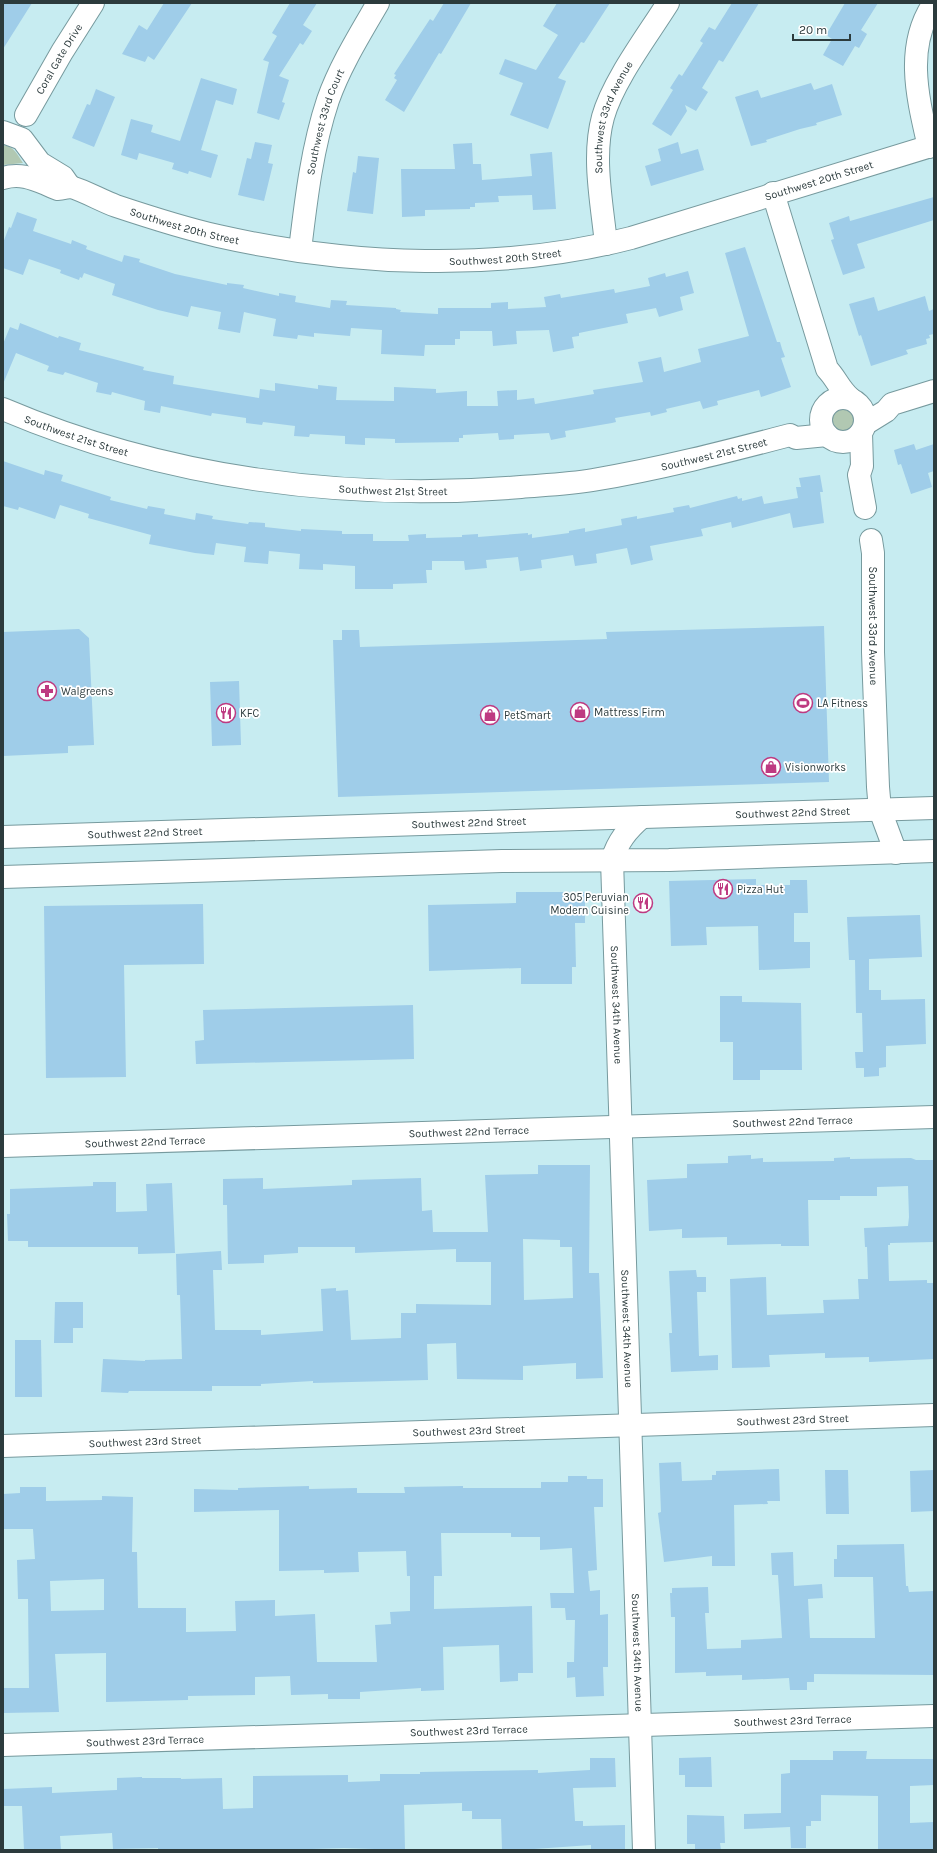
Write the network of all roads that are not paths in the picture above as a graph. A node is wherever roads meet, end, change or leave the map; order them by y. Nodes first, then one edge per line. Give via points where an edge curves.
1 (93, 3) edge
2 (378, 3) edge
3 (668, 3) edge
4 (934, 3) edge
5 (26, 115) dead end
6 (3, 132) edge
7 (931, 146) edge
8 (4, 178) edge
9 (70, 187) junction
10 (773, 193) junction
11 (606, 244) junction
12 (300, 250) junction
13 (827, 369) junction
14 (934, 391) edge
15 (853, 400) junction
16 (892, 404) junction
17 (824, 408) junction
18 (3, 409) edge
19 (863, 429) junction
20 (790, 436) junction
21 (831, 438) junction
22 (859, 475) junction
23 (865, 508) dead end
24 (871, 540) dead end
25 (934, 808) edge
26 (880, 810) junction
27 (642, 817) junction
28 (3, 837) edge
29 (934, 852) edge
30 (896, 853) junction
31 (612, 860) junction
32 (3, 877) edge
33 (934, 1117) edge
34 (621, 1126) junction
35 (3, 1146) edge
36 (934, 1416) edge
37 (630, 1425) junction
38 (3, 1446) edge
39 (934, 1716) edge
40 (640, 1726) junction
41 (3, 1745) edge
42 (644, 1850) edge

1 - 5 street, Coral Gate Drive
2 - 12 street, Southwest 33rd Court via 341,70 328,100 311,173
3 - 11 street, Southwest 33rd Avenue via 616,87 604,116 599,162
4 - 7 street via 920,31 916,60 918,94
6 - 9 street, Southwest 20th Street via 22,139 40,163 63,177
7 - 10 street, Southwest 20th Street
8 - 9 street, Southwest 20th Street via 22,176 58,189
9 - 12 street, Southwest 20th Street via 114,205 173,224 219,236
10 - 11 street, Southwest 20th Street
10 - 13 street
11 - 12 street, Southwest 20th Street via 537,255 431,260 345,256
13 - 15 street via 843,392
13 - 17 street
14 - 16 street
15 - 16 street
15 - 17 street via 838,398
15 - 19 street via 864,412
16 - 19 street
17 - 20 street, Southwest 21st Street via 813,419 794,428
17 - 21 street via 821,424
18 - 20 street, Southwest 21st Street via 116,450 188,468 287,483 386,491 494,490 593,480
19 - 21 street via 850,441
19 - 22 street via 862,466
20 - 21 street, Southwest 21st Street
21 - 22 street via 850,468
22 - 23 street
24 - 26 street, Southwest 33rd Avenue via 874,564 873,660
25 - 26 street, Southwest 22nd Street
26 - 27 street, Southwest 22nd Street
26 - 30 street, Southwest 33rd Avenue
27 - 28 street, Southwest 22nd Street
27 - 31 street, Southwest 34th Avenue via 621,838
29 - 30 street
30 - 31 street
31 - 32 street
31 - 34 street, Southwest 34th Avenue
33 - 34 street, Southwest 22nd Terrace
34 - 35 street, Southwest 22nd Terrace
34 - 37 street, Southwest 34th Avenue
36 - 37 street, Southwest 23rd Street
37 - 38 street, Southwest 23rd Street
37 - 40 street, Southwest 34th Avenue
39 - 40 street, Southwest 23rd Terrace
40 - 41 street, Southwest 23rd Terrace
40 - 42 street, Southwest 34th Avenue

